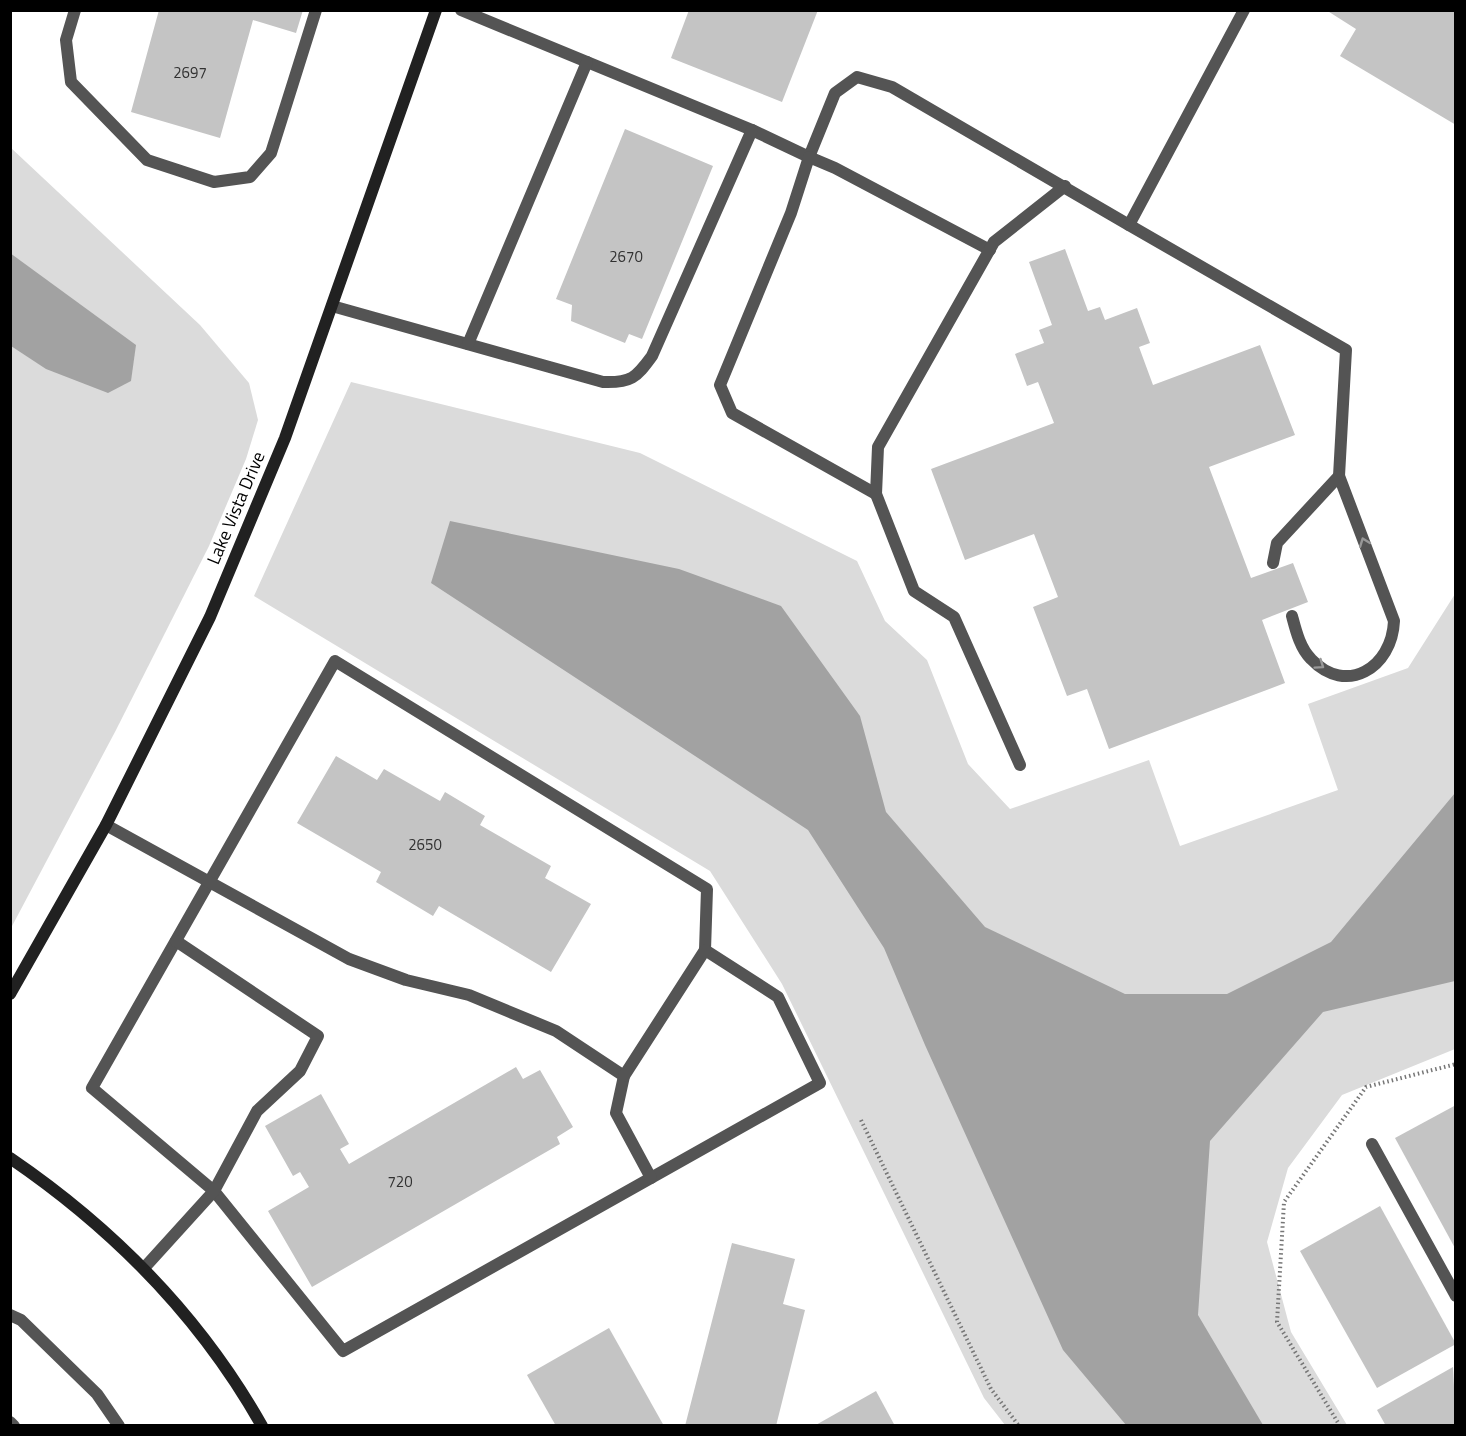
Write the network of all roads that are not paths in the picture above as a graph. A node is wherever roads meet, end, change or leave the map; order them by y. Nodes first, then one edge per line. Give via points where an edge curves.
1 (75, 10) edge
2 (316, 10) edge
3 (436, 10) edge
4 (461, 10) edge
5 (1244, 10) edge
6 (588, 62) junction
7 (752, 130) junction
8 (809, 157) junction
9 (1065, 186) junction
10 (1130, 225) junction
11 (990, 250) junction
12 (332, 306) junction
13 (468, 344) junction
14 (1339, 476) junction
15 (876, 494) junction
16 (1273, 563) dead end
17 (1292, 616) dead end
18 (1020, 765) dead end
19 (106, 825) junction
20 (210, 881) junction
21 (176, 941) junction
22 (705, 950) junction
23 (10, 994) edge
24 (624, 1076) junction
25 (1372, 1144) dead end
26 (10, 1158) edge
27 (651, 1178) junction
28 (214, 1191) junction
29 (145, 1266) junction
30 (1455, 1296) edge
31 (10, 1315) edge
32 (119, 1425) edge
33 (262, 1425) edge

1 - 2 street via 66,40 71,82 147,160 214,182 250,177 271,153
3 - 12 street, Lake Vista Drive
4 - 6 street
5 - 10 street
6 - 7 street
6 - 13 street
7 - 8 street
7 - 13 street via 652,356 640,372 625,382 603,382
8 - 9 street via 835,93 857,77 892,87
8 - 11 street
8 - 15 street via 787,222 720,385 732,413
9 - 10 street
9 - 11 street via 994,242
10 - 14 street via 1346,351
11 - 15 street via 878,447
12 - 13 street
12 - 19 street, Lake Vista Drive via 285,438 210,617
14 - 16 street via 1277,543
17 -> 14 street via 1308,657 1334,674 1365,672 1388,651 1393,637 1394,621
15 - 18 street via 914,591 954,616
19 - 20 street
19 - 23 street, Lake Vista Drive
20 - 21 street
20 - 22 street via 335,661 707,889
20 - 24 street via 349,959 406,980 469,995 556,1031
21 - 28 street via 92,1088
21 - 28 street via 318,1036 300,1071 257,1111
22 - 24 street
22 - 27 street via 777,997 820,1083
24 - 27 street via 616,1113
25 - 30 street
26 - 29 street via 104,1229
27 - 28 street via 343,1352
28 - 29 street
29 - 33 street via 237,1380
31 - 32 street via 21,1320 97,1394

